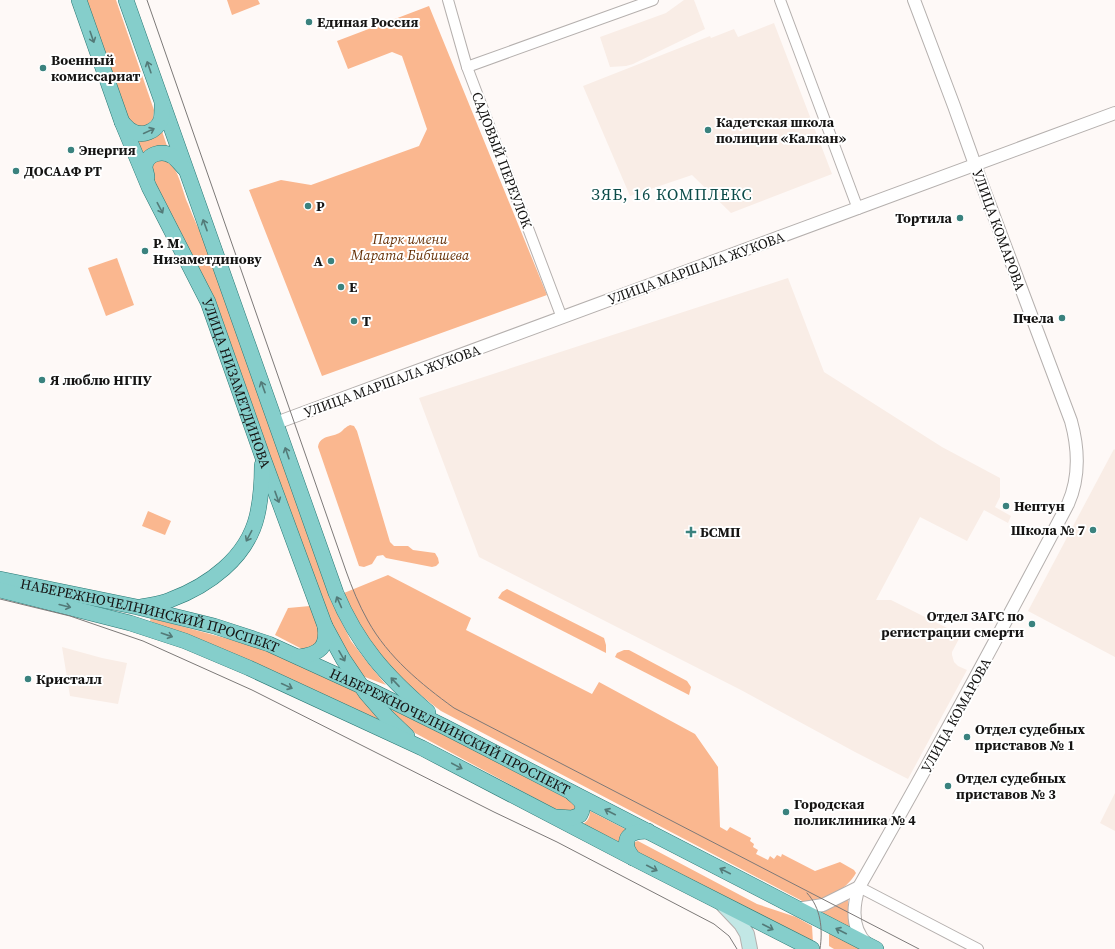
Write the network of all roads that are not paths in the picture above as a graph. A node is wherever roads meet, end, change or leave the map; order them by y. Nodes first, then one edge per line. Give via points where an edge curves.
1 (79, 0) edge
2 (126, 0) edge
3 (448, 0) edge
4 (653, 0) edge
5 (780, 0) edge
6 (914, 0) edge
7 (466, 67) junction
8 (162, 104) junction
9 (1115, 113) edge
10 (122, 122) junction
11 (975, 165) junction
12 (186, 170) junction
13 (149, 187) junction
14 (858, 208) junction
15 (562, 318) junction
16 (276, 423) junction
17 (263, 458) junction
18 (0, 579) edge
19 (0, 590) edge
20 (137, 607) junction
21 (325, 626) junction
22 (299, 657) junction
23 (361, 685) junction
24 (445, 727) junction
25 (422, 748) junction
26 (571, 792) junction
27 (556, 817) junction
28 (648, 831) junction
29 (633, 858) junction
30 (859, 887) junction
31 (721, 903) junction
32 (797, 909) junction
33 (872, 947) edge
34 (750, 949) edge
35 (812, 949) edge
36 (978, 949) edge

1 -> 10 main road, УЛИЦА НИЗАМЕТДИНОВА
8 -> 2 main road, УЛИЦА НИЗАМЕТДИНОВА
3 - 7 street, САДОВЫЙ ПЕРЕУЛОК
4 - 7 street
5 - 14 street
6 - 11 street, УЛИЦА КОМАРОВА
7 - 15 street, САДОВЫЙ ПЕРЕУЛОК
10 -> 8 main road via 131,131 140,134 150,132 161,120
8 - 12 main road, УЛИЦА НИЗАМЕТДИНОВА
9 - 11 street, УЛИЦА МАРШАЛА ЖУКОВА
10 - 13 main road, УЛИЦА НИЗАМЕТДИНОВА
11 - 14 street, УЛИЦА МАРШАЛА ЖУКОВА
11 - 30 street, УЛИЦА КОМАРОВА via 1071,421 1078,450 1077,476 1068,504 983,666
12 - 13 main road via 174,157 166,153 157,153 149,158 145,166
16 -> 12 main road, УЛИЦА НИЗАМЕТДИНОВА
13 -> 17 main road, УЛИЦА НИЗАМЕТДИНОВА via 208,302
14 - 15 street, УЛИЦА МАРШАЛА ЖУКОВА
15 - 16 street, УЛИЦА МАРШАЛА ЖУКОВА
24 -> 16 main road, УЛИЦА НИЗАМЕТДИНОВА via 403,691 377,663 346,616
17 -> 20 main road via 257,518 244,544 231,562 208,581 170,600
17 -> 21 main road, УЛИЦА НИЗАМЕТДИНОВА
18 - 20 main road, НАБЕРЕЖНОЧЕЛНИНСКИЙ ПРОСПЕКТ
19 -> 25 main road, НАБЕРЕЖНОЧЕЛНИНСКИЙ ПРОСПЕКТ via 130,623 185,642 243,665
20 - 22 main road, НАБЕРЕЖНОЧЕЛНИНСКИЙ ПРОСПЕКТ via 250,637
21 - 22 main road via 326,636 322,647 310,656
21 -> 23 main road, УЛИЦА НИЗАМЕТДИНОВА
22 - 23 main road, НАБЕРЕЖНОЧЕЛНИНСКИЙ ПРОСПЕКТ
23 - 24 main road, НАБЕРЕЖНОЧЕЛНИНСКИЙ ПРОСПЕКТ
23 - 25 main road, УЛИЦА НИЗАМЕТДИНОВА via 386,716
24 - 26 main road, НАБЕРЕЖНОЧЕЛНИНСКИЙ ПРОСПЕКТ
25 -> 27 main road, НАБЕРЕЖНОЧЕЛНИНСКИЙ ПРОСПЕКТ
26 - 27 main road via 582,803 583,810 580,815 572,818
28 -> 26 main road, НАБЕРЕЖНОЧЕЛНИНСКИЙ ПРОСПЕКТ
27 - 29 main road, НАБЕРЕЖНОЧЕЛНИНСКИЙ ПРОСПЕКТ
28 - 29 main road via 638,831 627,840 626,846
32 -> 28 main road, НАБЕРЕЖНОЧЕЛНИНСКИЙ ПРОСПЕКТ
29 -> 31 main road, НАБЕРЕЖНОЧЕЛНИНСКИЙ ПРОСПЕКТ
30 - 32 street via 823,905
30 - 33 street, УЛИЦА КОМАРОВА via 854,915 863,940
30 - 36 street
31 - 34 main road via 741,924 747,934
31 -> 35 main road, НАБЕРЕЖНОЧЕЛНИНСКИЙ ПРОСПЕКТ
33 -> 32 main road, НАБЕРЕЖНОЧЕЛНИНСКИЙ ПРОСПЕКТ

